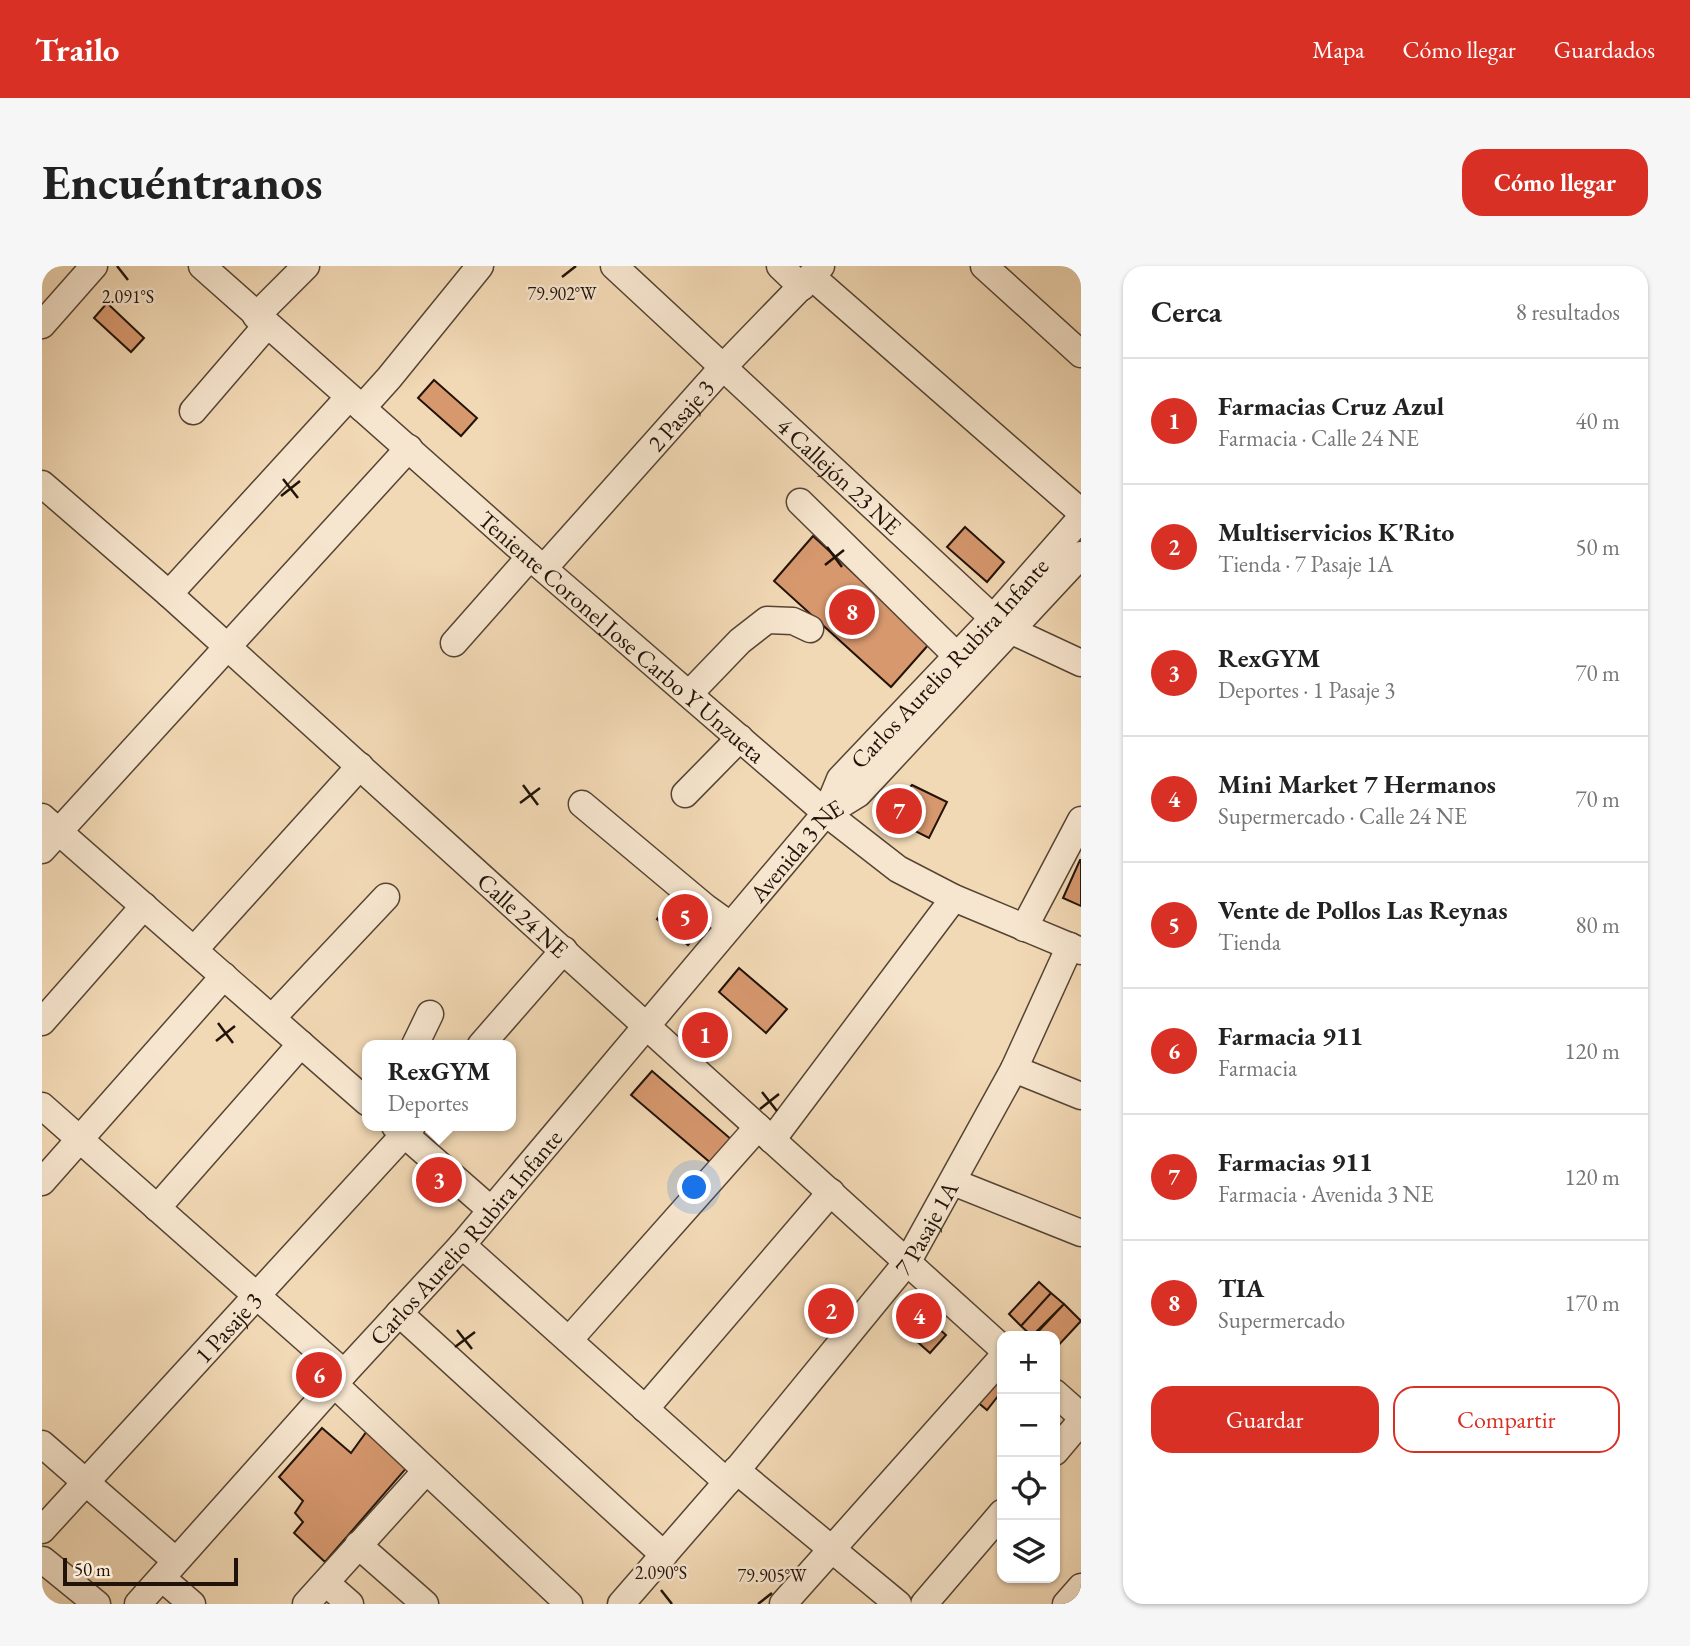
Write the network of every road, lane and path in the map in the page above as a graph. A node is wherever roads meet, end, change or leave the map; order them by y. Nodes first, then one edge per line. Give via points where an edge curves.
1 (94, 266) edge
2 (202, 266) edge
3 (306, 266) edge
4 (480, 266) edge
5 (614, 266) edge
6 (780, 266) edge
7 (984, 266) edge
8 (811, 276) edge
9 (262, 321) junction
10 (42, 326) edge
11 (1081, 354) edge
12 (724, 366) junction
13 (355, 403) junction
14 (194, 411) dead end
15 (409, 448) junction
16 (42, 485) edge
17 (800, 502) dead end
18 (1081, 512) edge
19 (1081, 518) edge
20 (1081, 555) edge
21 (537, 562) junction
22 (169, 594) junction
23 (1002, 624) junction
24 (810, 629) dead end
25 (454, 643) dead end
26 (227, 647) junction
27 (957, 656) junction
28 (1081, 663) edge
29 (689, 694) junction
30 (740, 738) junction
31 (360, 766) junction
32 (685, 794) dead end
33 (582, 804) dead end
34 (826, 813) junction
35 (1081, 820) edge
36 (47, 833) edge
37 (386, 897) dead end
38 (954, 898) junction
39 (144, 906) junction
40 (730, 925) junction
41 (1024, 928) junction
42 (1076, 949) edge
43 (194, 950) junction
44 (564, 950) junction
45 (224, 976) junction
46 (430, 1014) dead end
47 (272, 1018) junction
48 (42, 1022) edge
49 (648, 1025) junction
50 (417, 1040) edge
51 (485, 1040) edge
52 (301, 1044) junction
53 (1014, 1069) junction
54 (1081, 1096) edge
55 (362, 1097) edge
56 (42, 1106) edge
57 (402, 1131) edge
58 (406, 1131) edge
59 (765, 1133) junction
60 (80, 1140) junction
61 (42, 1182) edge
62 (953, 1182) junction
63 (831, 1192) junction
64 (157, 1208) junction
65 (491, 1210) junction
66 (1081, 1233) edge
67 (462, 1245) junction
68 (908, 1261) junction
69 (257, 1296) junction
70 (399, 1313) junction
71 (569, 1340) junction
72 (997, 1343) edge
73 (997, 1363) edge
74 (339, 1379) junction
75 (1056, 1394) edge
76 (645, 1409) junction
77 (1081, 1419) edge
78 (42, 1444) edge
79 (1060, 1446) edge
80 (426, 1471) junction
81 (731, 1476) junction
82 (86, 1483) junction
83 (997, 1519) edge
84 (42, 1530) edge
85 (358, 1545) junction
86 (831, 1550) junction
87 (664, 1555) junction
88 (43, 1560) edge
89 (169, 1570) junction
90 (326, 1583) junction
91 (1081, 1587) edge
92 (97, 1604) edge
93 (138, 1604) edge
94 (192, 1604) edge
95 (306, 1604) edge
96 (350, 1604) edge
97 (425, 1604) edge
98 (569, 1604) edge
99 (621, 1604) edge
100 (783, 1604) edge
101 (898, 1604) edge
102 (925, 1604) edge
103 (1066, 1604) edge

1 - 10 street
2 - 9 street, Teniente Coronel Jose Carbo Y Unzueta
3 - 9 street
4 - 13 street via 389,378
5 - 12 street, 4 Callejón 23 NE
6 - 8 street
7 - 11 street
8 - 12 street, 2 Pasaje 3
8 - 18 street
9 - 13 street, Teniente Coronel Jose Carbo Y Unzueta
9 - 14 street
12 - 21 street, 2 Pasaje 3
12 - 23 street, 4 Callejón 23 NE
13 - 15 street, Teniente Coronel Jose Carbo Y Unzueta
13 - 22 street
15 - 21 street, Teniente Coronel Jose Carbo Y Unzueta
15 - 26 street
16 - 22 street, Calle 24 NE
17 - 27 street
19 - 23 street, Carlos Aurelio Rubira Infante
20 - 23 street, Carlos Aurelio Rubira Infante
21 - 25 street, 2 Pasaje 3
21 - 29 street, Teniente Coronel Jose Carbo Y Unzueta
22 - 26 street, Calle 24 NE
23 - 27 street, Carlos Aurelio Rubira Infante
23 - 28 street, 4 Callejón 23 NE
23 - 34 street, Avenida 3 NE via 858,794
24 - 29 street via 793,621 768,621 740,640
26 - 31 street, Calle 24 NE
26 - 36 street
27 - 34 street, Carlos Aurelio Rubira Infante via 841,779
29 - 30 street, Teniente Coronel Jose Carbo Y Unzueta
30 - 32 street
30 - 34 street, Teniente Coronel Jose Carbo Y Unzueta
31 - 43 street
31 - 44 street, Calle 24 NE
33 - 40 street
34 - 38 street, Teniente Coronel Jose Carbo Y Unzueta via 898,869
34 - 40 street, Avenida 3 NE
35 - 41 street
36 - 39 street
37 - 47 street
38 - 41 street, Teniente Coronel Jose Carbo Y Unzueta
38 - 59 street
39 - 43 street
39 - 48 street
40 - 49 street, Carlos Aurelio Rubira Infante
41 - 42 street, Teniente Coronel Jose Carbo Y Unzueta
42 - 53 street, 7 Pasaje 1A
43 - 45 street
44 - 49 street, Calle 24 NE
44 - 51 street
45 - 47 street
45 - 60 street
46 - 50 street
47 - 52 street
49 - 59 street, Calle 24 NE
49 - 65 street, Carlos Aurelio Rubira Infante
52 - 55 street
52 - 64 street
53 - 54 street
53 - 62 street, 7 Pasaje 1A
56 - 60 street
57 - 69 street, 1 Pasaje 3
58 - 65 street
59 - 63 street, Calle 24 NE
59 - 71 street
60 - 61 street
60 - 64 street
62 - 66 street
62 - 68 street, 7 Pasaje 1A
63 - 68 street, Calle 24 NE
63 - 76 street
64 - 69 street
65 - 67 street, Carlos Aurelio Rubira Infante
67 - 70 street, Carlos Aurelio Rubira Infante
67 - 71 street
68 - 72 street, Calle 24 NE
68 - 81 street, 7 Pasaje 1A
69 - 74 street
69 - 82 street, 1 Pasaje 3
70 - 74 street, Carlos Aurelio Rubira Infante
70 - 87 street
71 - 76 street
73 - 86 street
74 - 80 street
74 - 89 street, Carlos Aurelio Rubira Infante
75 - 77 street
76 - 81 street
77 - 79 street
78 - 82 street
80 - 85 street
80 - 98 street
81 - 86 street
81 - 87 street, 7 Pasaje 1A
82 - 84 street, 1 Pasaje 3
82 - 89 street
83 - 102 street
85 - 90 street
85 - 97 street
86 - 100 street
86 - 101 street
87 - 99 street, 7 Pasaje 1A
88 - 92 street
89 - 93 street, Carlos Aurelio Rubira Infante
89 - 94 street
90 - 95 street
90 - 96 street
91 - 103 street

